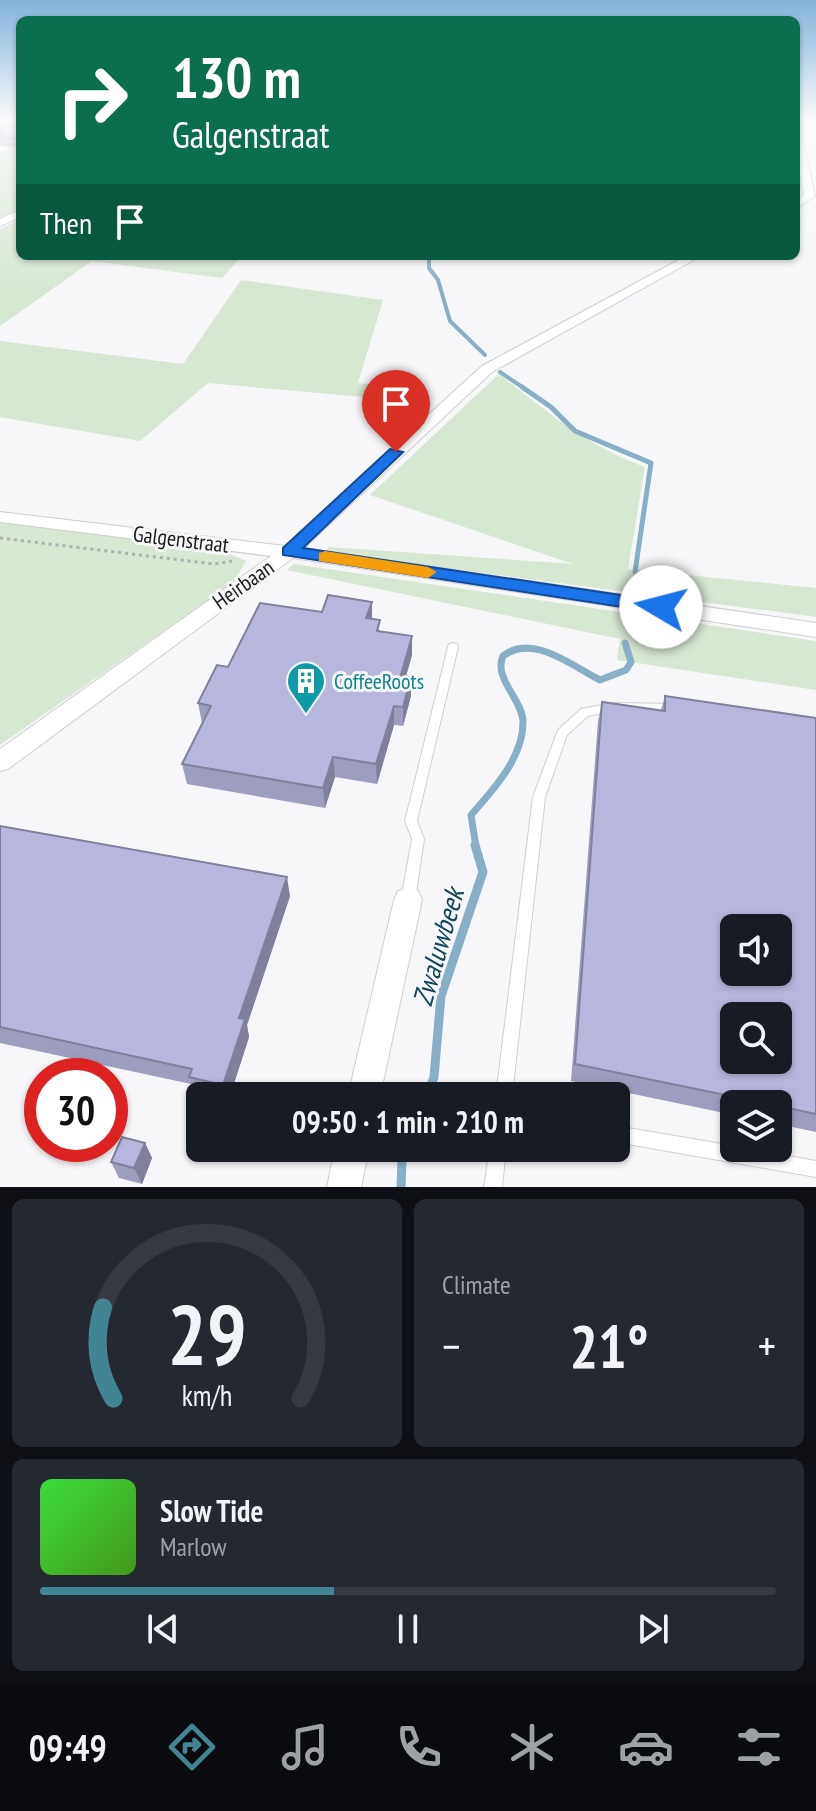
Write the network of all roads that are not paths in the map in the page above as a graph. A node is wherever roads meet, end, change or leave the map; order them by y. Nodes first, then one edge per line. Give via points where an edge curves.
1 (808, 176) edge
2 (800, 202) edge
3 (688, 260) edge
4 (0, 517) edge
5 (289, 552) junction
6 (816, 630) edge
7 (453, 647) dead end
8 (697, 711) edge
9 (0, 762) edge
10 (408, 900) joint
11 (367, 1082) edge
12 (505, 1082) edge
13 (630, 1136) edge
14 (349, 1162) edge
15 (496, 1162) edge
16 (816, 1169) edge
17 (344, 1187) edge
18 (493, 1187) edge

1 - 2 street via 810,196
3 - 5 street via 487,369
4 - 5 street, Galgenstraat
5 - 6 street, Heirbaan
5 - 9 street, Heirbaan
7 - 10 lane via 411,821 418,839
8 - 12 lane via 613,707 585,712 562,733 539,797
10 - 11 street
13 - 16 lane
14 - 17 street
15 - 18 lane

